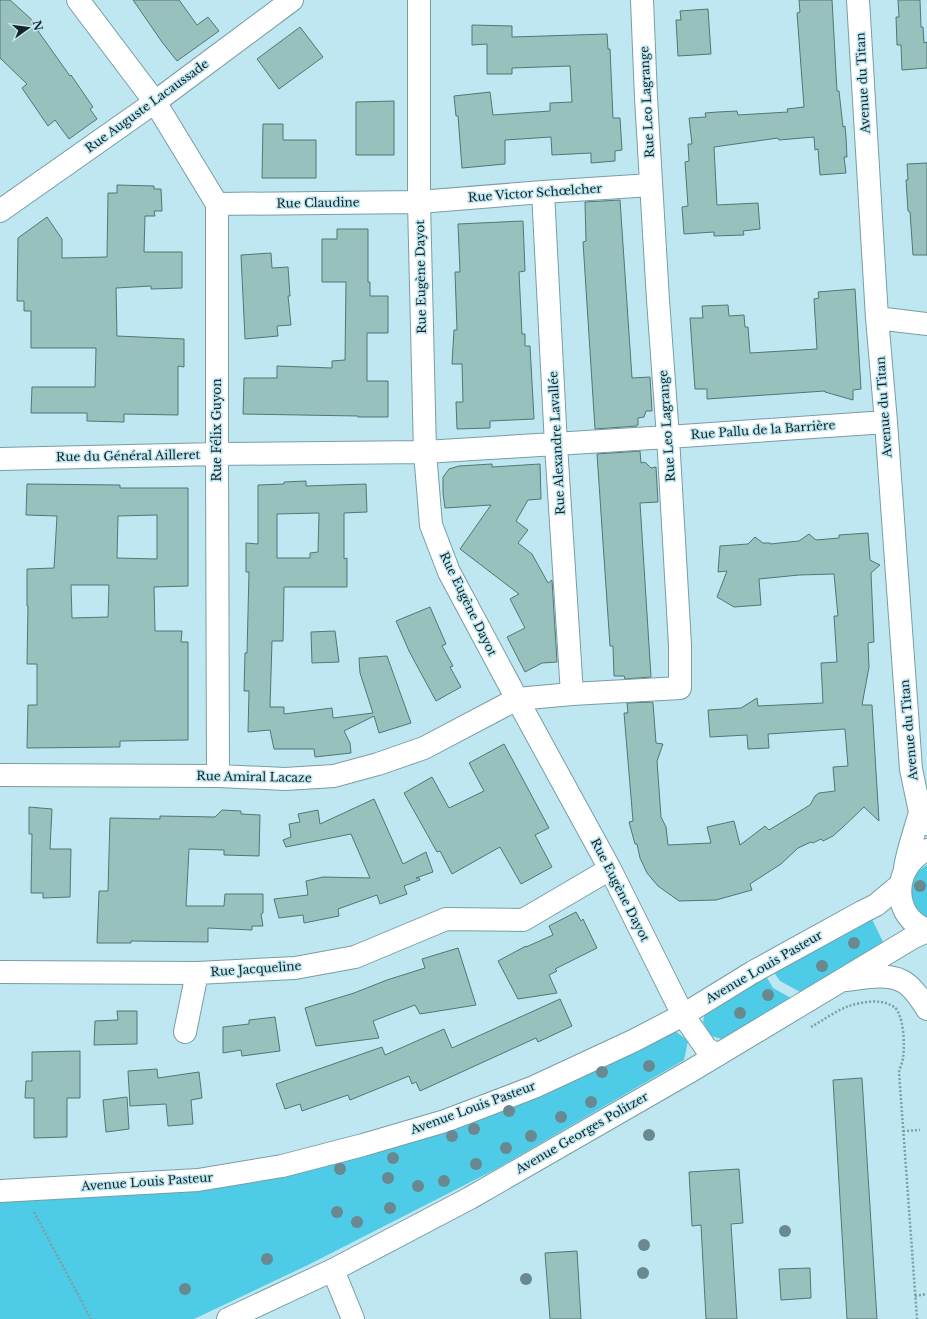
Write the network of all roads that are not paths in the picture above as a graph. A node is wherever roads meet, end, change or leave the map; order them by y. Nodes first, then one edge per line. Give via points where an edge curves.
1 (78, 0) edge
2 (292, 0) edge
3 (419, 0) edge
4 (642, 0) edge
5 (858, 0) edge
6 (155, 102) junction
7 (652, 185) junction
8 (543, 192) junction
9 (419, 202) junction
10 (217, 204) junction
11 (0, 211) edge
12 (877, 318) junction
13 (927, 324) edge
14 (886, 422) junction
15 (668, 437) junction
16 (556, 445) junction
17 (425, 452) junction
18 (217, 454) junction
19 (0, 459) edge
20 (572, 694) junction
21 (517, 699) junction
22 (0, 775) edge
23 (218, 776) junction
24 (924, 818) edge
25 (927, 850) edge
26 (610, 869) junction
27 (902, 876) junction
28 (927, 931) edge
29 (0, 972) edge
30 (197, 973) junction
31 (843, 980) junction
32 (927, 1009) edge
33 (683, 1014) junction
34 (185, 1032) dead end
35 (717, 1055) junction
36 (0, 1191) edge
37 (333, 1270) junction
38 (228, 1319) edge
39 (352, 1319) edge

1 - 6 street
2 - 6 street, Rue Auguste Lacaussade
3 - 9 street, Rue Eugène Dayot
4 - 7 street, Rue Leo Lagrange
5 - 12 street, Avenue du Titan
6 - 10 street
6 - 11 street, Rue Auguste Lacaussade
7 - 8 street, Rue Victor Schœlcher
7 - 15 street, Rue Leo Lagrange
8 - 9 street, Rue Victor Schœlcher
8 - 16 street, Rue Alexandre Lavallée
9 - 10 street, Rue Claudine
9 - 17 street, Rue Eugène Dayot
10 - 18 street, Rue Félix Guyon
12 - 13 street
12 - 14 street, Avenue du Titan
14 - 15 street, Rue Pallu de la Barrière
14 - 24 street, Avenue du Titan via 911,769
15 - 16 street, Rue Pallu de la Barrière
15 - 20 street, Rue Leo Lagrange via 680,645 680,688
16 - 17 street, Rue Pallu de la Barrière
16 - 20 street, Rue Alexandre Lavallée
17 - 18 street, Rue du Général Ailleret
17 - 21 street, Rue Eugène Dayot via 432,525 449,572
18 - 19 street, Rue du Général Ailleret
18 - 23 street, Rue Félix Guyon
20 - 21 street, Rue Leo Lagrange
21 - 23 street, Rue Amiral Lacaze via 424,748 334,776 285,780
21 - 26 street, Rue Eugène Dayot
22 - 23 street, Rue Amiral Lacaze
24 - 27 street, Avenue du Titan via 907,853
25 - 27 street, Avenue Louis Pasteur via 912,859
26 - 30 street, Rue Jacqueline via 522,920 446,919 355,957 295,968
26 - 33 street, Rue Eugène Dayot
27 - 28 street, Avenue du Titan via 900,899 906,913
27 - 33 street, Avenue Louis Pasteur via 876,905 753,972
28 - 31 street, Avenue Georges Politzer
29 - 30 street, Rue Jacqueline
30 - 34 street
31 - 32 street via 886,977 903,981
31 - 35 street, Avenue Georges Politzer
33 - 35 street, Rue Eugène Dayot via 706,1048
33 - 36 street, Avenue Louis Pasteur via 633,1041 534,1087 445,1121 363,1146 282,1166 198,1180
35 - 37 street, Avenue Georges Politzer via 470,1198
37 - 38 street, Avenue Georges Politzer
37 - 39 street

